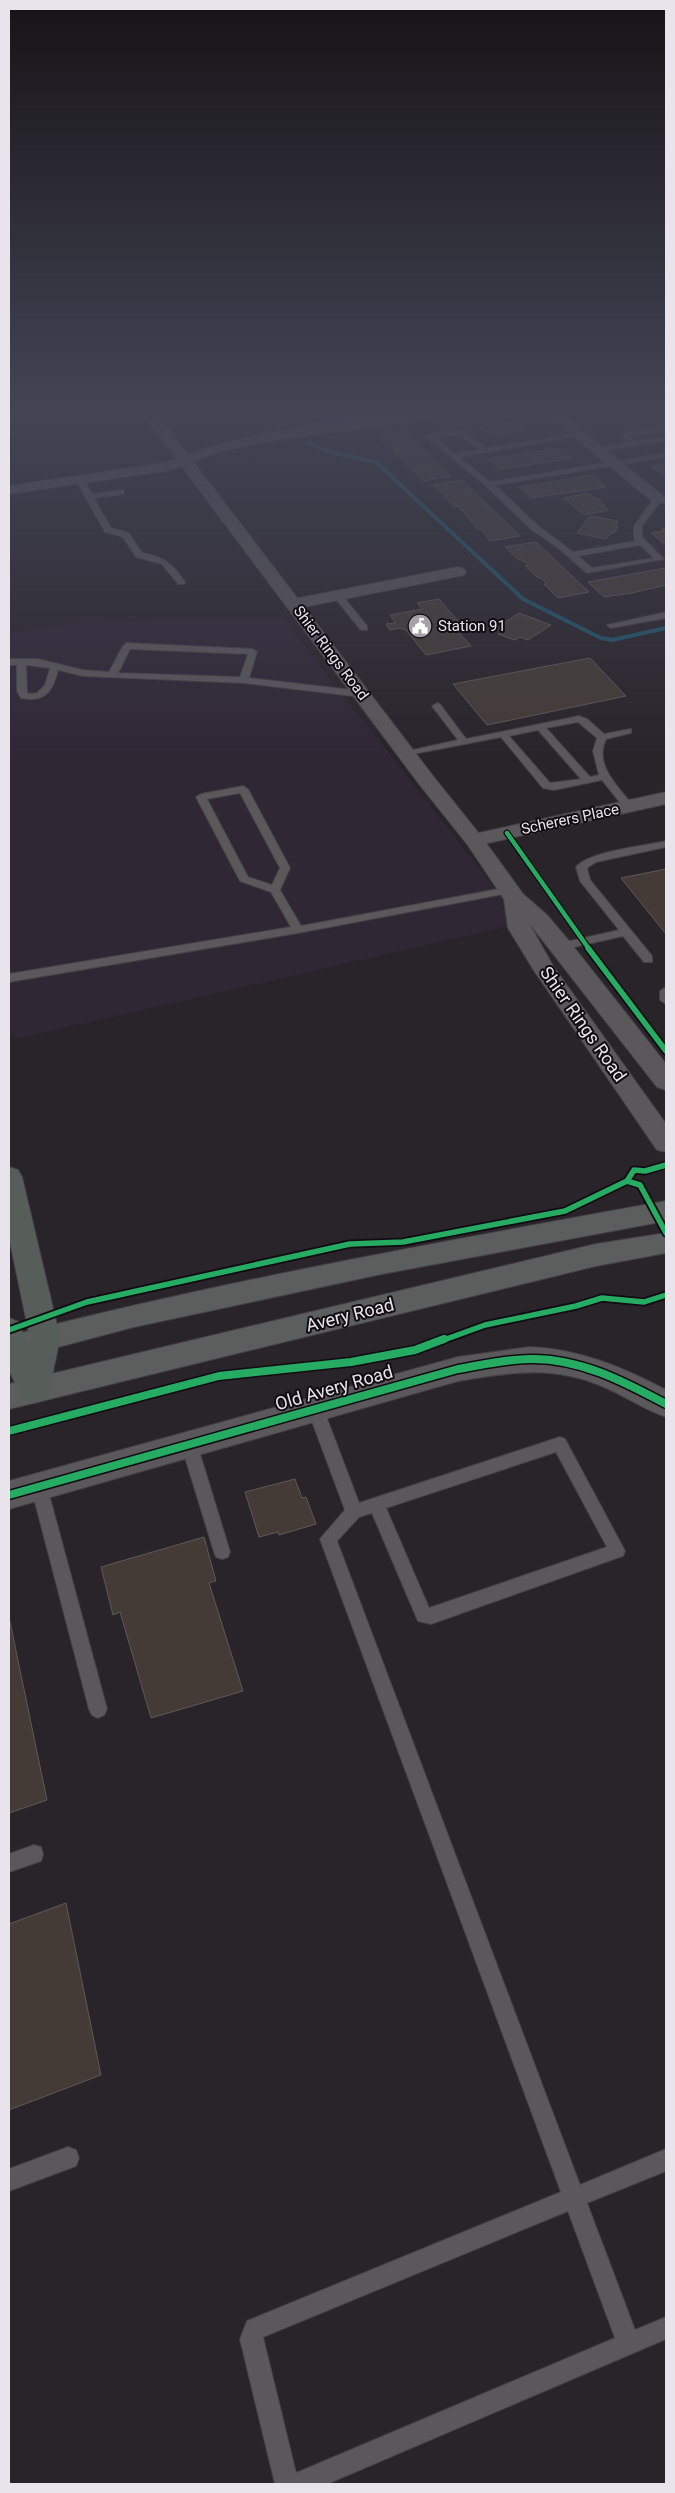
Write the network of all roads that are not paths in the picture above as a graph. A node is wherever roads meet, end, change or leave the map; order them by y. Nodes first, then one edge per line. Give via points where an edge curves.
1 (105, 525) edge
2 (233, 525) edge
3 (532, 525) edge
4 (639, 525) edge
5 (642, 542) junction
6 (572, 555) junction
7 (663, 558) edge
8 (458, 572) dead end
9 (181, 582) dead end
10 (338, 596) junction
11 (294, 604) junction
12 (666, 615) edge
13 (611, 625) dead end
14 (364, 628) dead end
15 (9, 662) edge
16 (21, 662) junction
17 (55, 666) junction
18 (112, 675) junction
19 (244, 680) junction
20 (361, 694) junction
21 (437, 706) dead end
22 (540, 727) junction
23 (628, 731) dead end
24 (503, 734) junction
25 (602, 737) junction
26 (464, 742) junction
27 (406, 754) junction
28 (604, 777) junction
29 (587, 780) junction
30 (666, 798) edge
31 (629, 806) junction
32 (474, 840) junction
33 (666, 844) edge
34 (275, 890) junction
35 (512, 894) junction
36 (298, 930) junction
37 (626, 932) junction
38 (562, 946) junction
39 (648, 959) dead end
40 (544, 969) junction
41 (9, 978) edge
42 (666, 991) edge
43 (666, 1000) edge
44 (658, 1068) edge
45 (666, 1095) edge
46 (666, 1143) edge
47 (9, 1177) edge
48 (666, 1211) edge
49 (666, 1244) edge
50 (45, 1338) junction
51 (10, 1342) edge
52 (21, 1394) edge
53 (666, 1404) edge
54 (315, 1408) junction
55 (189, 1444) junction
56 (39, 1487) junction
57 (9, 1495) edge
58 (377, 1505) junction
59 (354, 1512) junction
60 (222, 1552) dead end
61 (98, 1709) dead end
62 (34, 1854) dead end
63 (9, 1863) edge
64 (68, 2158) dead end
65 (666, 2160) edge
66 (9, 2180) edge
67 (574, 2198) junction
68 (666, 2328) edge
69 (629, 2344) junction
70 (289, 2484) edge
71 (299, 2484) edge

1 - 9 lane via 108,530 126,535 139,555 156,557 168,563
2 - 11 main road, Shier Rings Road
3 - 6 lane
4 - 5 lane via 638,538
5 - 6 lane
5 - 7 lane
6 - 7 lane via 590,571
8 - 10 main road
10 - 11 main road
10 - 14 lane
11 - 20 main road, Shier Rings Road
12 - 13 lane
15 - 16 lane
16 - 17 lane
16 - 17 lane via 22,691 24,696 31,697 48,692
17 - 18 lane
18 - 19 lane
18 - 19 lane via 127,646 253,652
19 - 20 lane
20 - 27 main road, Shier Rings Road
21 - 26 lane
22 - 24 lane
22 - 25 lane via 579,719
22 - 29 lane
23 - 25 lane
24 - 26 lane
24 - 29 lane via 547,786
25 - 28 lane via 597,751
26 - 27 lane
27 - 32 main road, Shier Rings Road
28 - 29 lane
28 - 31 lane
30 - 31 main road, Scherers Place
31 - 32 main road, Scherers Place
32 - 35 main road, Shier Rings Road
33 - 37 lane via 593,860 581,867 585,881
34 - 34 lane via 285,868 243,789 201,797 244,879
34 - 36 lane
35 - 36 lane
35 - 38 main road, Shier Rings Road
35 - 40 main road, Shier Rings Road via 518,928
36 - 41 lane
37 - 38 lane
37 - 39 lane
38 - 44 main road, Shier Rings Road
40 - 44 main road via 580,988
40 - 46 main road, Shier Rings Road
42 - 43 lane
44 - 45 main road
47 - 50 highway
48 - 50 main road via 382,1263
49 - 52 main road, Avery Road via 596,1255
50 - 51 main road
50 - 52 highway
51 - 52 highway
53 - 54 main road, Old Avery Road via 623,1380 593,1369 564,1361 530,1359 458,1369
54 - 55 main road, Old Avery Road
54 - 59 lane
55 - 56 main road, Old Avery Road
55 - 60 lane
56 - 57 main road, Old Avery Road
56 - 61 lane
58 - 58 lane via 560,1444 617,1551 431,1616 424,1615
58 - 59 lane
59 - 67 lane via 328,1540
62 - 63 lane
64 - 66 lane
65 - 67 lane
67 - 69 lane
67 - 70 lane via 255,2329 251,2339 286,2483
68 - 69 lane
69 - 71 lane

